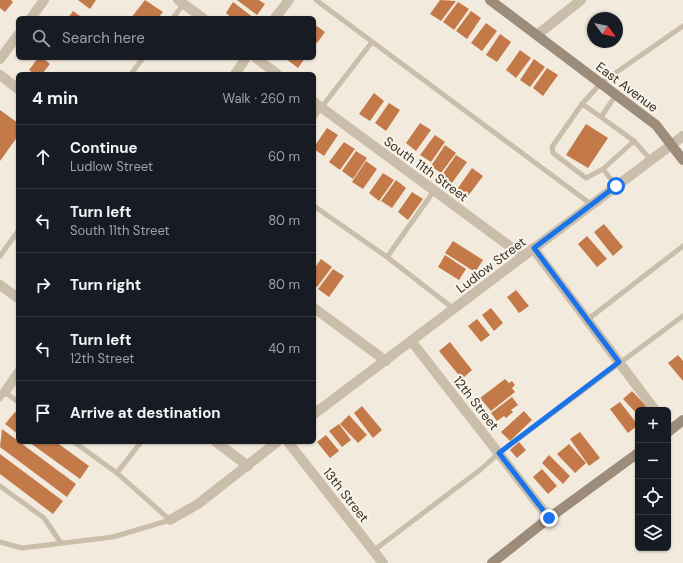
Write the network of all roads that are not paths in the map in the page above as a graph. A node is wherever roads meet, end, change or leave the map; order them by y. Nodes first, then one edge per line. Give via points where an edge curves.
1 (44, 0) edge
2 (289, 0) edge
3 (316, 0) edge
4 (490, 0) edge
5 (580, 0) edge
6 (183, 1) edge
7 (32, 16) edge
8 (174, 16) edge
9 (200, 16) edge
10 (277, 16) edge
11 (683, 26) edge
12 (537, 35) junction
13 (16, 38) edge
14 (372, 42) junction
15 (0, 59) edge
16 (142, 60) edge
17 (245, 60) edge
18 (259, 60) edge
19 (132, 72) edge
20 (236, 72) edge
21 (274, 72) edge
22 (0, 75) edge
23 (601, 83) junction
24 (16, 87) edge
25 (616, 95) junction
26 (582, 104) junction
27 (318, 105) edge
28 (601, 118) junction
29 (683, 136) edge
30 (634, 141) junction
31 (672, 144) junction
32 (651, 160) junction
33 (683, 160) edge
34 (603, 169) junction
35 (616, 186) junction
36 (434, 191) junction
37 (592, 205) junction
38 (316, 207) edge
39 (16, 234) edge
40 (683, 246) edge
41 (534, 248) junction
42 (0, 256) edge
43 (523, 256) junction
44 (387, 257) junction
45 (0, 285) edge
46 (16, 297) edge
47 (316, 309) edge
48 (454, 309) junction
49 (683, 316) edge
50 (587, 320) junction
51 (412, 342) junction
52 (386, 361) junction
53 (619, 362) junction
54 (16, 376) edge
55 (2, 396) edge
56 (16, 401) edge
57 (654, 407) edge
58 (316, 410) edge
59 (683, 420) edge
60 (671, 428) edge
61 (77, 444) edge
62 (139, 444) edge
63 (219, 444) edge
64 (275, 444) edge
65 (290, 444) edge
66 (499, 453) junction
67 (635, 456) edge
68 (248, 466) junction
69 (117, 472) junction
70 (0, 486) edge
71 (549, 518) junction
72 (170, 520) junction
73 (0, 542) edge
74 (61, 543) junction
75 (373, 551) junction
76 (383, 563) edge
77 (492, 563) edge

1 - 7 street
2 - 10 street
3 - 14 lane
4 - 12 street, East Avenue
5 - 12 street
6 - 8 lane
6 - 9 street
11 - 23 lane
12 - 23 street, East Avenue
13 - 15 street
14 - 27 lane
14 - 37 lane
16 - 19 lane
17 - 20 street
18 - 21 street
22 - 24 street
23 - 25 street, East Avenue
23 - 26 lane
25 - 28 lane
25 - 31 street, East Avenue via 656,125
26 - 28 lane
26 - 34 lane via 552,147 553,153 586,178
27 - 36 street, South 11th Street
28 - 30 lane
29 - 31 street, Ludlow Street
30 - 32 lane
30 - 34 lane
31 - 32 street, Ludlow Street
31 - 33 street, East Avenue
32 - 35 street, Ludlow Street
34 - 35 lane
35 - 37 street, Ludlow Street
36 - 43 street, South 11th Street
36 - 44 lane
37 - 41 street, Ludlow Street
38 - 44 lane
39 - 42 lane
40 - 50 lane
41 - 43 street, Ludlow Street
41 - 50 street
43 - 48 street, Ludlow Street
44 - 48 lane
45 - 46 street
47 - 52 street
48 - 51 street, Ludlow Street
49 - 53 lane
50 - 53 street
51 - 52 street, Ludlow Street
51 - 66 street, 12th Street
52 - 58 street, Ludlow Street
53 - 57 street
53 - 66 lane
54 - 55 street
55 - 56 lane
59 - 60 street
61 - 69 lane
62 - 69 lane
63 - 68 street
64 - 68 street
65 - 75 street, 13th Street
66 - 71 street, 12th Street
66 - 75 lane
67 - 71 street
68 - 72 street via 198,504
69 - 72 lane
70 - 74 lane via 44,518
71 - 77 street
72 - 74 lane via 112,537
73 - 74 lane via 22,548
75 - 76 street, 13th Street

